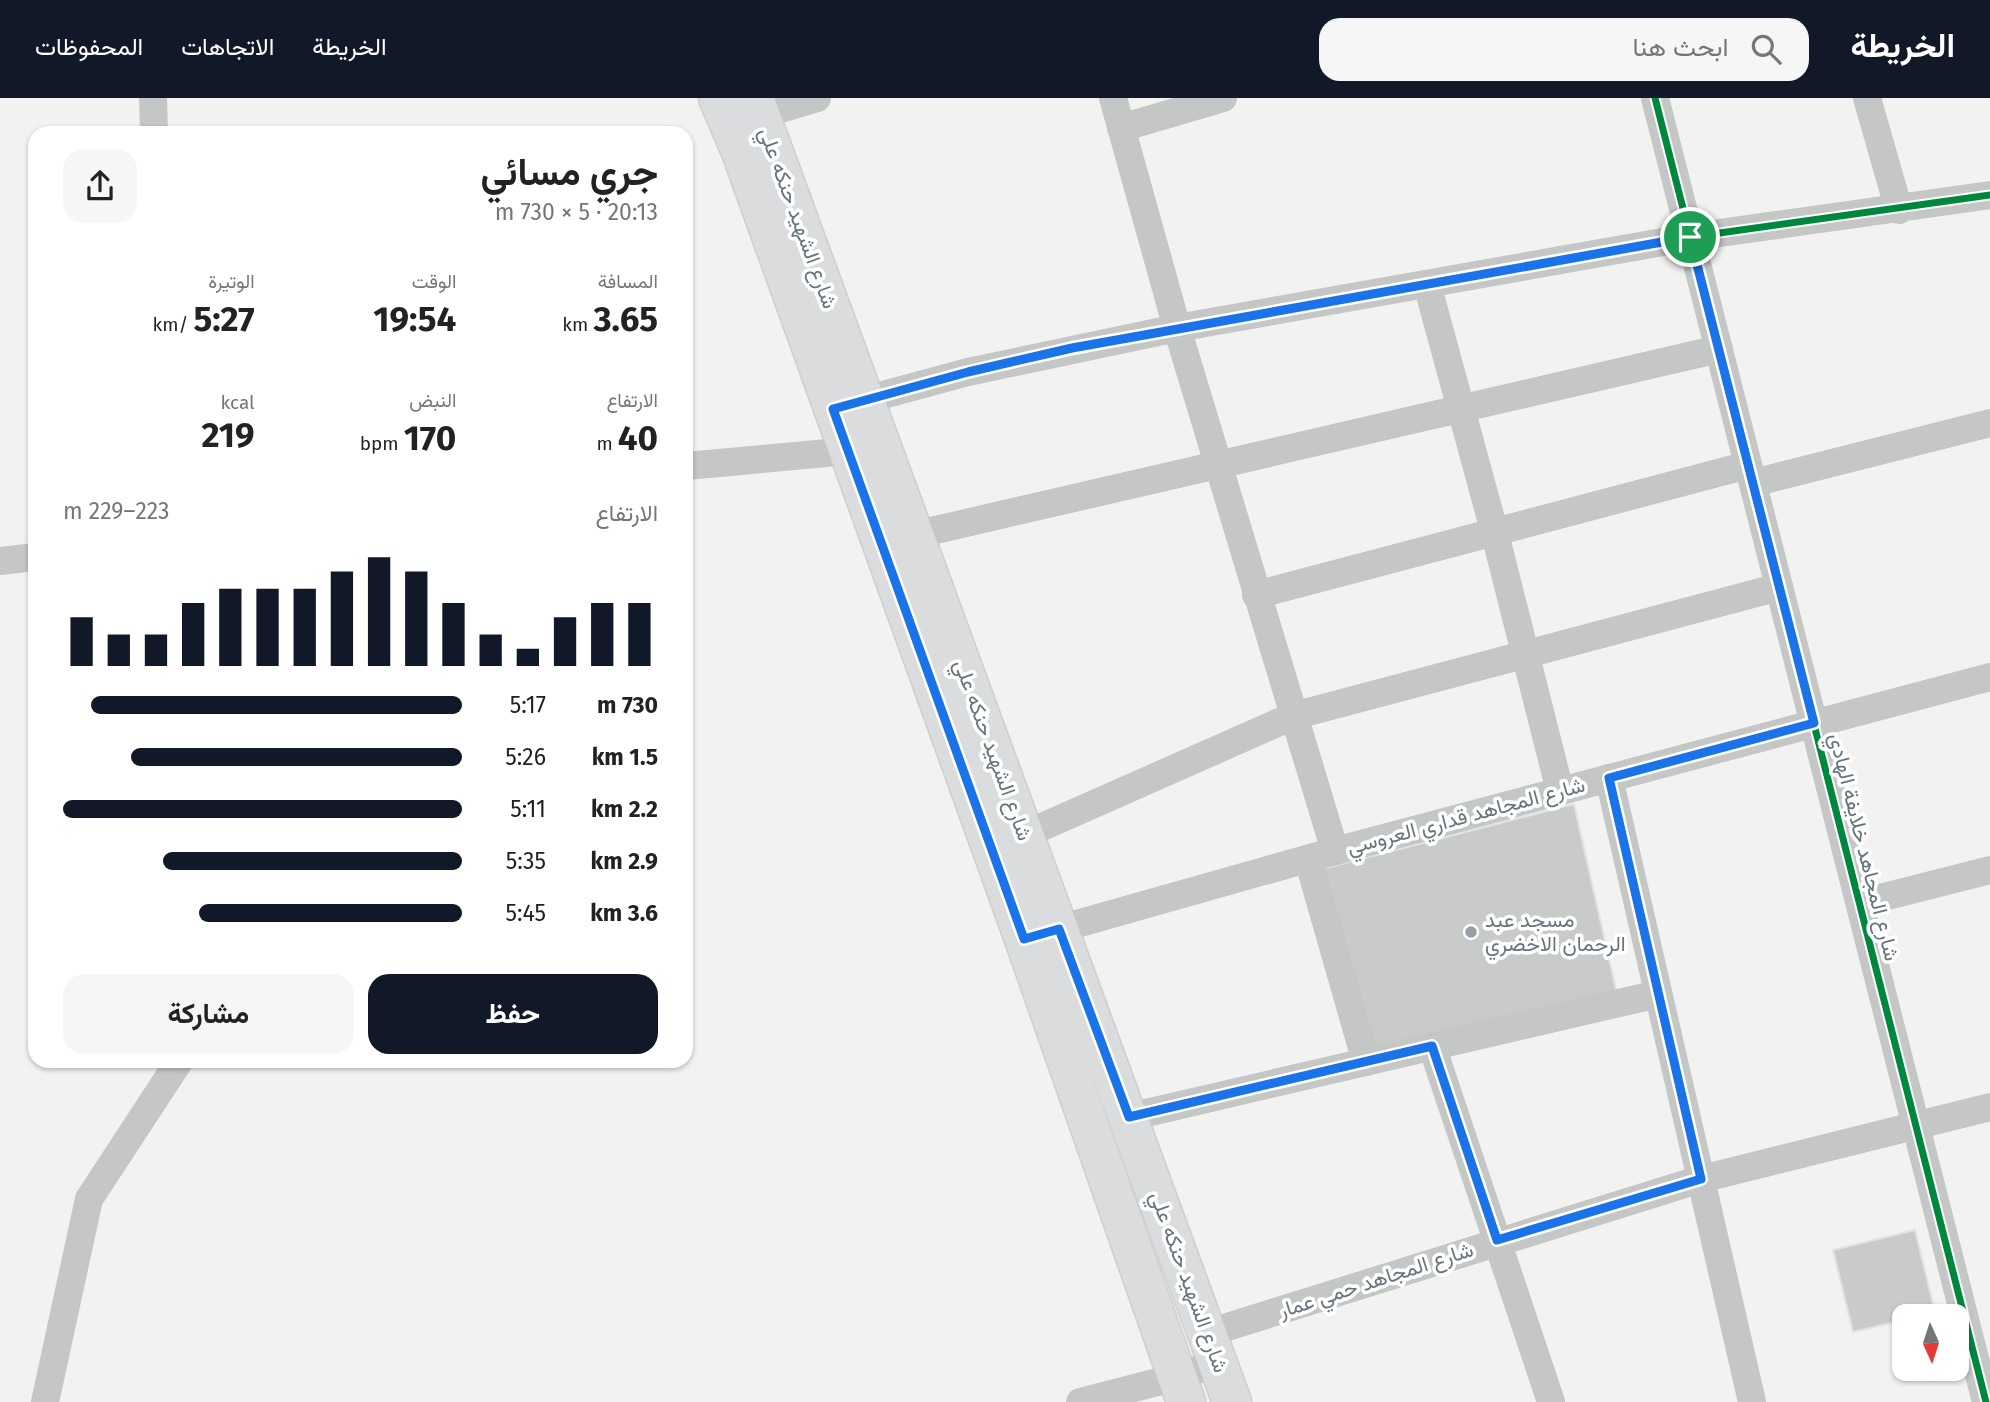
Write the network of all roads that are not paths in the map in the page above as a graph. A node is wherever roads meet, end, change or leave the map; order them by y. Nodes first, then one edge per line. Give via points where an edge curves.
1 (153, 98) edge
2 (718, 98) edge
3 (817, 98) edge
4 (1113, 98) edge
5 (1223, 98) edge
6 (1655, 98) edge
7 (1867, 98) edge
8 (757, 107) edge
9 (154, 126) edge
10 (1121, 128) junction
11 (1990, 195) edge
12 (1899, 210) junction
13 (1690, 237) junction
14 (1427, 284) junction
15 (1177, 328) junction
16 (1719, 349) junction
17 (849, 404) junction
18 (1461, 407) junction
19 (1990, 423) edge
20 (849, 451) junction
21 (693, 465) edge
22 (1217, 465) junction
23 (1750, 474) junction
24 (1494, 530) junction
25 (914, 535) junction
26 (28, 558) edge
27 (0, 561) edge
28 (1779, 587) junction
29 (1256, 595) junction
30 (1525, 653) junction
31 (1990, 677) edge
32 (1293, 716) junction
33 (1814, 723) junction
34 (1609, 778) junction
35 (1560, 791) junction
36 (1024, 835) junction
37 (1322, 855) junction
38 (1990, 870) edge
39 (1860, 903) junction
40 (1042, 934) junction
41 (1658, 994) junction
42 (1432, 1046) junction
43 (1366, 1062) junction
44 (175, 1068) edge
45 (1990, 1107) edge
46 (1129, 1117) junction
47 (1917, 1125) junction
48 (1701, 1179) junction
49 (1497, 1240) junction
50 (1213, 1348) junction
51 (1182, 1389) edge
52 (45, 1402) edge
53 (1080, 1402) edge
54 (1232, 1402) edge
55 (1551, 1402) edge
56 (1752, 1402) edge
57 (1986, 1402) edge

1 - 9 street
2 - 17 main road, شارع الشهيد حنكه علي
3 - 8 street
4 - 10 street
5 - 10 street
6 - 13 street, شارع المجاهد خلايفة الهادي
7 - 12 street
8 - 17 main road, شارع الشهيد حنكه علي
10 - 15 street
11 - 12 street
12 - 13 street
13 - 14 street
13 - 16 street, شارع المجاهد خلايفة الهادي
14 - 15 street
14 - 18 street
15 - 17 street via 1059,351
15 - 22 street
16 - 18 street
16 - 23 street, شارع المجاهد خلايفة الهادي
17 - 20 main road, شارع الشهيد حنكه علي
17 - 25 main road, شارع الشهيد حنكه علي
18 - 22 street
18 - 24 street
19 - 23 street
20 - 21 street
20 - 40 main road, شارع الشهيد حنكه علي
22 - 25 street
22 - 29 street
23 - 24 street
23 - 28 street, شارع المجاهد خلايفة الهادي
24 - 29 street
24 - 30 street
25 - 36 main road, شارع الشهيد حنكه علي
26 - 27 street
28 - 30 street
28 - 33 street, شارع المجاهد خلايفة الهادي
29 - 32 street
30 - 32 street
30 - 35 street
31 - 33 street, شارع المجاهد قداري العروسي
32 - 36 street
32 - 37 street
33 - 34 street, شارع المجاهد قداري العروسي
33 - 39 street, شارع المجاهد خلايفة الهادي
34 - 35 street, شارع المجاهد قداري العروسي
34 - 41 street
35 - 37 street, شارع المجاهد قداري العروسي
36 - 40 main road, شارع الشهيد حنكه علي
37 - 40 street, شارع المجاهد قداري العروسي
37 - 43 street
38 - 39 street
39 - 47 street, شارع المجاهد خلايفة الهادي
40 - 46 main road, شارع الشهيد حنكه علي
40 - 51 main road, شارع الشهيد حنكه علي
41 - 42 street
41 - 48 street
42 - 43 street
42 - 49 street
43 - 46 street
44 - 52 street via 89,1199
45 - 47 street, شارع المجاهد حمي عمار
46 - 50 main road, شارع الشهيد حنكه علي
47 - 48 street, شارع المجاهد حمي عمار
47 - 57 street, شارع المجاهد خلايفة الهادي
48 - 49 street, شارع المجاهد حمي عمار
48 - 56 street
49 - 50 street, شارع المجاهد حمي عمار
49 - 55 street
50 - 51 street, شارع المجاهد حمي عمار
50 - 54 main road, شارع الشهيد حنكه علي
51 - 53 street, شارع المجاهد حمي عمار

